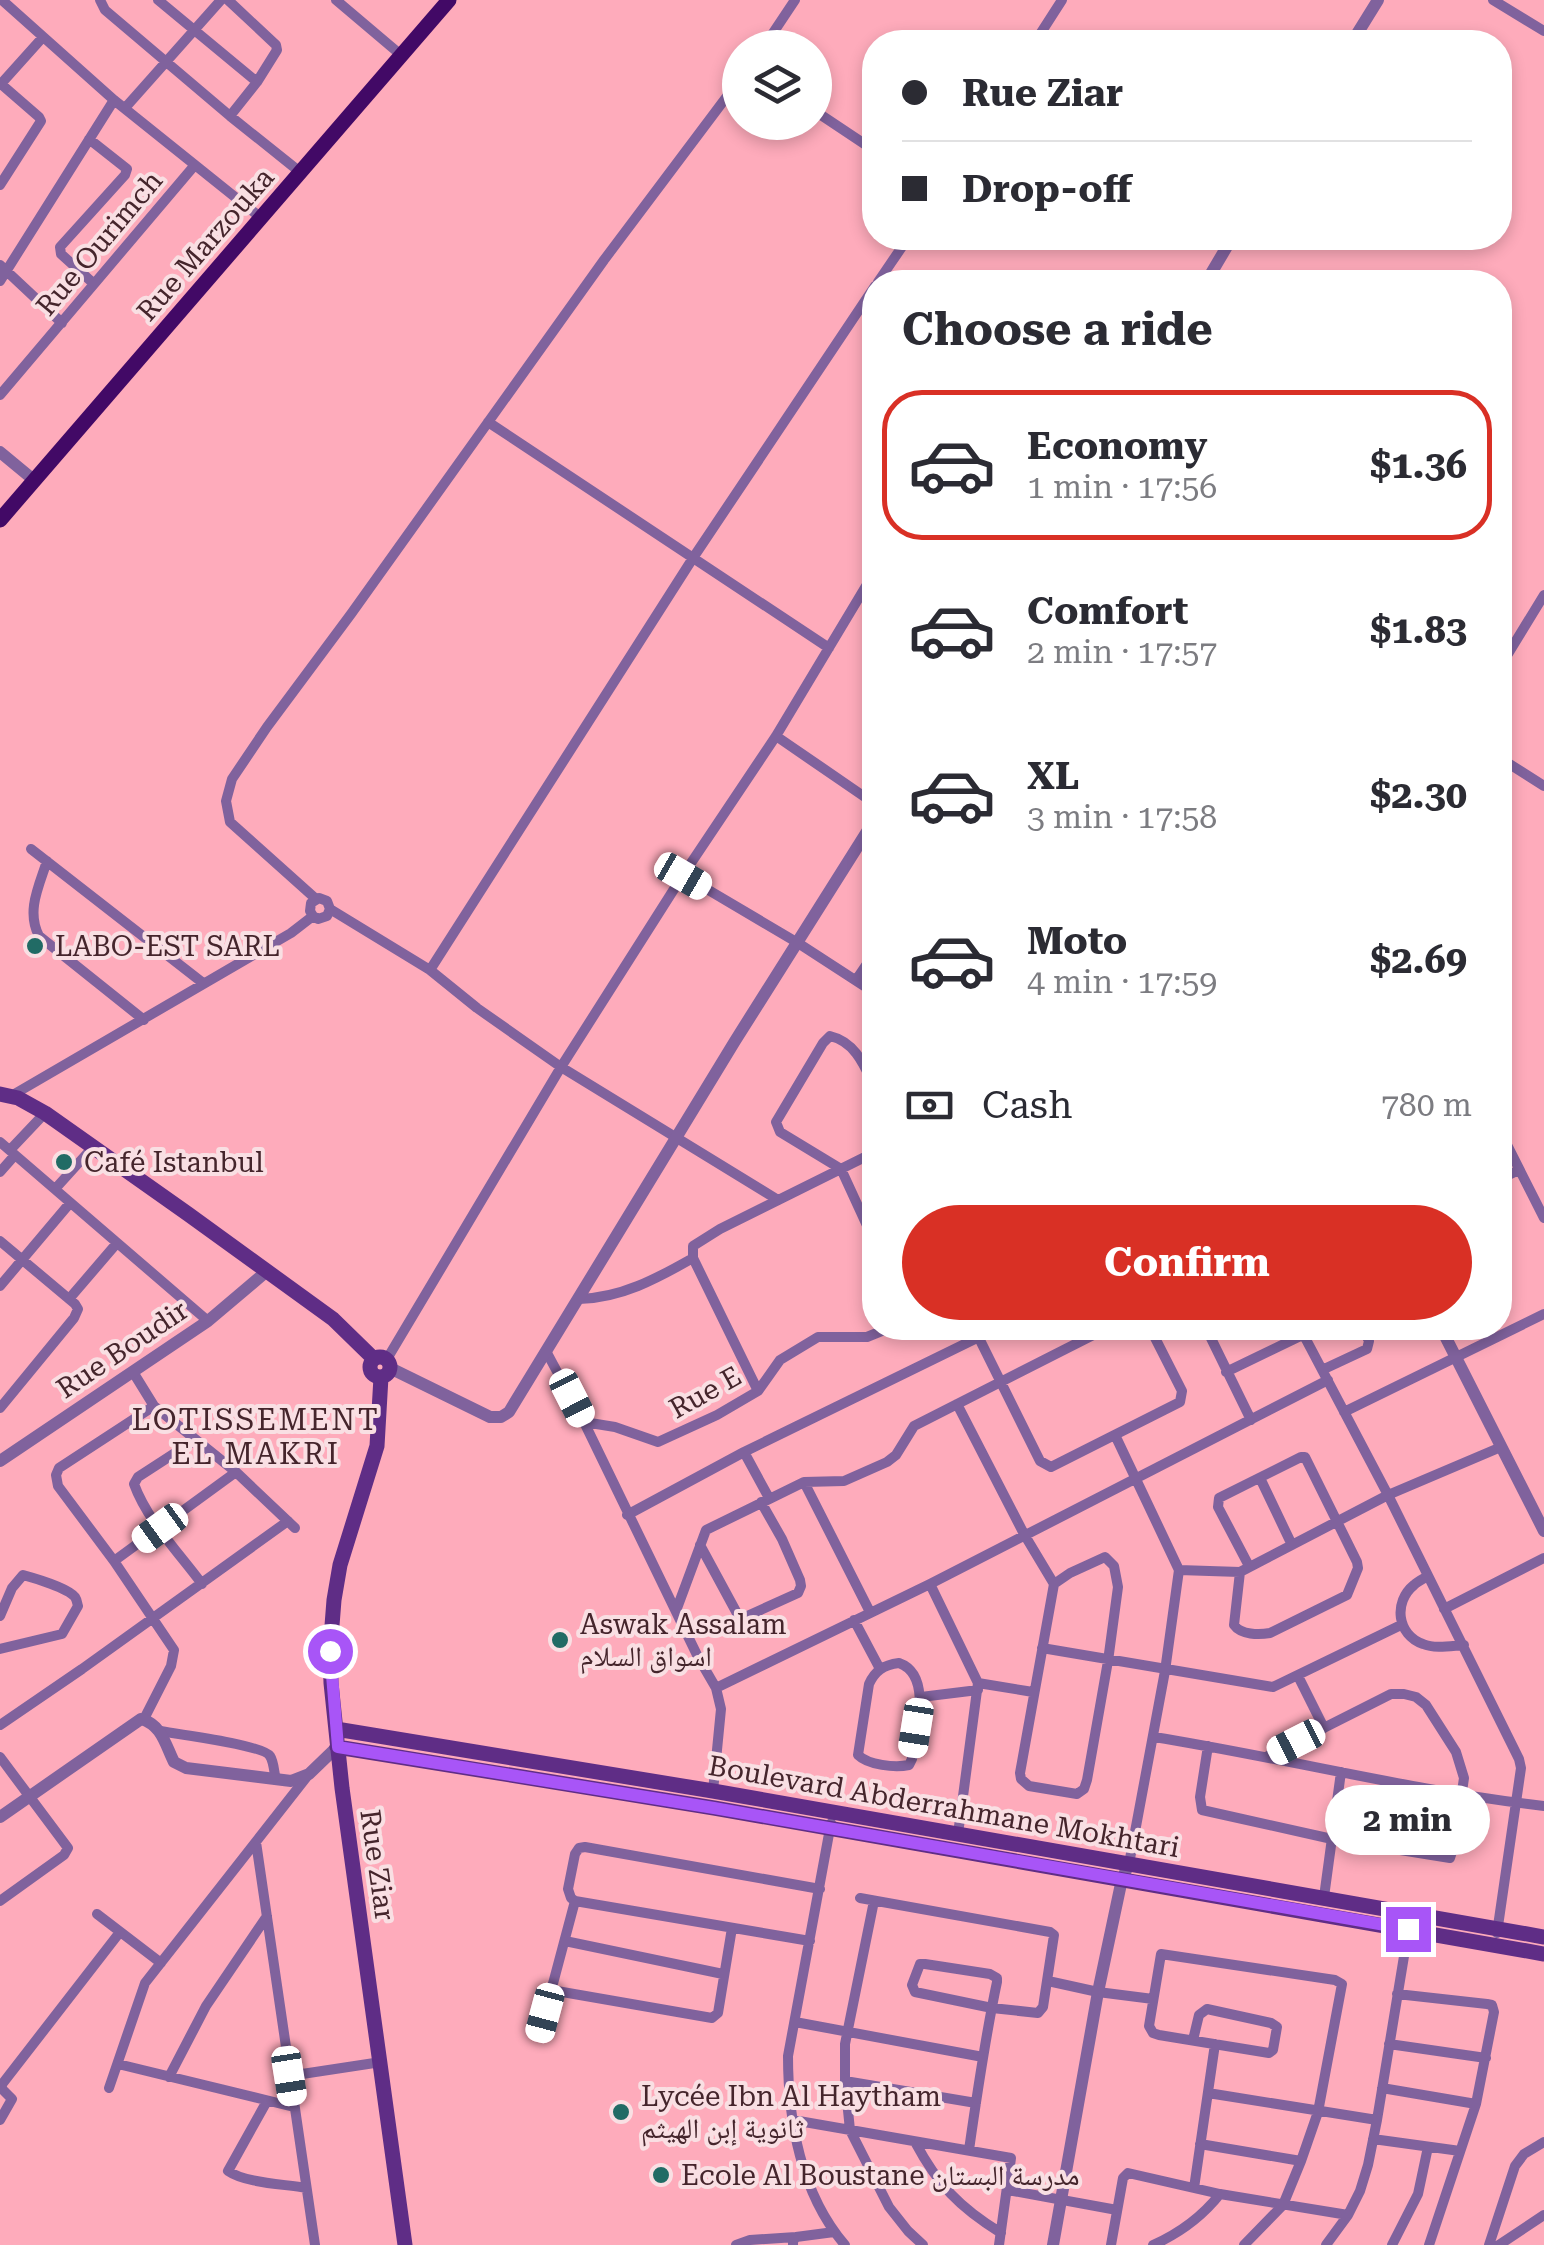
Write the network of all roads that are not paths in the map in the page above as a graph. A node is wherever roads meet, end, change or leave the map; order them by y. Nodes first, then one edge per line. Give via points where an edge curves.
1 (2, 0) edge
2 (158, 0) edge
3 (225, 0) edge
4 (449, 0) edge
5 (795, 0) edge
6 (1062, 0) edge
7 (1378, 0) edge
8 (1493, 0) edge
9 (342, 2) edge
10 (103, 5) edge
11 (194, 30) junction
12 (774, 30) edge
13 (1043, 30) edge
14 (1359, 30) edge
15 (1544, 30) edge
16 (43, 37) junction
17 (401, 56) junction
18 (166, 61) junction
19 (258, 82) junction
20 (0, 84) edge
21 (114, 100) junction
22 (722, 103) edge
23 (125, 108) junction
24 (230, 116) junction
25 (832, 122) edge
26 (89, 139) junction
27 (862, 142) edge
28 (194, 166) junction
29 (300, 172) junction
30 (0, 186) edge
31 (260, 217) junction
32 (2, 272) edge
33 (94, 282) junction
34 (862, 305) edge
35 (62, 323) junction
36 (0, 395) edge
37 (488, 422) junction
38 (0, 452) edge
39 (35, 481) junction
40 (0, 520) edge
41 (693, 558) junction
42 (862, 593) edge
43 (1544, 595) edge
44 (829, 648) junction
45 (1512, 648) edge
46 (776, 736) junction
47 (1512, 766) edge
48 (1544, 786) edge
49 (862, 795) edge
50 (862, 840) edge
51 (31, 849) dead end
52 (47, 862) junction
53 (683, 876) junction
54 (316, 899) junction
55 (330, 909) junction
56 (313, 916) junction
57 (798, 943) junction
58 (430, 970) junction
59 (862, 971) edge
60 (856, 980) junction
61 (203, 982) junction
62 (862, 984) edge
63 (144, 1020) junction
64 (862, 1064) edge
65 (561, 1067) junction
66 (6, 1095) edge
67 (46, 1113) junction
68 (678, 1138) junction
69 (0, 1142) edge
70 (93, 1147) junction
71 (13, 1153) junction
72 (1512, 1156) edge
73 (862, 1158) edge
74 (841, 1169) junction
75 (1519, 1170) junction
76 (0, 1172) edge
77 (1512, 1173) edge
78 (55, 1189) junction
79 (778, 1200) junction
80 (70, 1203) junction
81 (862, 1215) edge
82 (1544, 1218) edge
83 (0, 1241) edge
84 (117, 1243) junction
85 (692, 1258) junction
86 (22, 1259) junction
87 (267, 1272) junction
88 (0, 1286) edge
89 (578, 1299) junction
90 (72, 1302) junction
91 (1544, 1314) edge
92 (208, 1321) junction
93 (1512, 1330) edge
94 (862, 1337) edge
95 (961, 1340) edge
96 (981, 1340) edge
97 (1084, 1340) edge
98 (1156, 1340) edge
99 (1211, 1340) edge
100 (1285, 1340) edge
101 (1307, 1340) edge
102 (1369, 1340) edge
103 (1447, 1340) edge
104 (1492, 1340) edge
105 (546, 1351) junction
106 (1456, 1358) junction
107 (383, 1366) junction
108 (132, 1372) junction
109 (1226, 1372) junction
110 (1325, 1375) junction
111 (1000, 1383) junction
112 (758, 1391) junction
113 (958, 1404) junction
114 (154, 1406) junction
115 (0, 1408) edge
116 (1344, 1412) junction
117 (1251, 1420) junction
118 (584, 1422) junction
119 (1115, 1435) junction
120 (195, 1440) junction
121 (1501, 1447) junction
122 (744, 1452) junction
123 (0, 1461) edge
124 (236, 1472) junction
125 (1136, 1478) junction
126 (1260, 1478) junction
127 (804, 1482) junction
128 (1388, 1495) junction
129 (765, 1500) junction
130 (628, 1515) junction
131 (1338, 1522) junction
132 (160, 1528) junction
133 (1544, 1531) edge
134 (1024, 1534) junction
135 (700, 1545) junction
136 (1292, 1545) junction
137 (1544, 1558) edge
138 (114, 1561) junction
139 (1245, 1569) junction
140 (1179, 1570) junction
141 (1428, 1576) junction
142 (202, 1584) junction
143 (930, 1584) junction
144 (1054, 1584) junction
145 (1444, 1608) junction
146 (676, 1611) junction
147 (870, 1612) junction
148 (0, 1616) edge
149 (153, 1618) junction
150 (854, 1620) junction
151 (1401, 1625) junction
152 (1464, 1646) junction
153 (1042, 1648) junction
154 (0, 1649) edge
155 (1108, 1661) junction
156 (880, 1668) junction
157 (1165, 1671) junction
158 (1298, 1676) junction
159 (978, 1687) junction
160 (716, 1688) junction
161 (1033, 1692) junction
162 (921, 1697) junction
163 (144, 1719) junction
164 (0, 1725) edge
165 (1324, 1728) junction
166 (336, 1730) junction
167 (160, 1731) junction
168 (1154, 1737) junction
169 (1208, 1746) junction
170 (338, 1747) junction
171 (498, 1755) junction
172 (1268, 1756) junction
173 (0, 1757) edge
174 (1341, 1772) junction
175 (497, 1773) junction
176 (309, 1774) junction
177 (571, 1776) junction
178 (276, 1780) junction
179 (713, 1791) junction
180 (1460, 1793) junction
181 (30, 1796) junction
182 (1515, 1802) junction
183 (1544, 1806) edge
184 (0, 1818) edge
185 (832, 1821) junction
186 (958, 1834) junction
187 (1332, 1839) junction
188 (256, 1842) junction
189 (1125, 1871) junction
190 (820, 1889) junction
191 (1324, 1897) junction
192 (860, 1898) dead end
193 (0, 1900) edge
194 (575, 1901) junction
195 (874, 1901) junction
196 (97, 1914) dead end
197 (267, 1916) junction
198 (1410, 1921) junction
199 (732, 1928) junction
200 (120, 1932) junction
201 (1496, 1936) junction
202 (1544, 1937) edge
203 (565, 1940) junction
204 (810, 1942) junction
205 (1544, 1954) edge
206 (161, 1963) junction
207 (723, 1974) junction
208 (1048, 1981) junction
209 (551, 1990) junction
210 (1098, 1992) junction
211 (1398, 1994) junction
212 (1153, 1999) junction
213 (992, 2008) junction
214 (795, 2022) junction
215 (847, 2033) junction
216 (539, 2036) dead end
217 (1194, 2040) junction
218 (1216, 2044) junction
219 (1389, 2044) junction
220 (983, 2057) junction
221 (1486, 2058) junction
222 (381, 2062) junction
223 (118, 2064) junction
224 (169, 2076) junction
225 (289, 2076) junction
226 (845, 2081) junction
227 (108, 2088) dead end
228 (1382, 2088) junction
229 (1208, 2093) junction
230 (267, 2101) junction
231 (976, 2103) junction
232 (1476, 2104) junction
233 (294, 2106) junction
234 (1318, 2112) junction
235 (0, 2120) edge
236 (793, 2120) junction
237 (1378, 2120) junction
238 (850, 2130) junction
239 (1374, 2139) junction
240 (915, 2142) junction
241 (1544, 2142) edge
242 (1200, 2144) junction
243 (1428, 2147) junction
244 (969, 2150) junction
245 (1460, 2151) junction
246 (1301, 2161) junction
247 (306, 2188) junction
248 (1194, 2188) junction
249 (1008, 2190) junction
250 (1220, 2194) junction
251 (1061, 2200) junction
252 (1283, 2204) junction
253 (1118, 2210) junction
254 (1544, 2214) edge
255 (1348, 2216) junction
256 (834, 2232) junction
257 (1000, 2239) edge
258 (794, 2242) edge
259 (315, 2245) edge
260 (405, 2245) edge
261 (736, 2245) edge
262 (845, 2245) edge
263 (923, 2245) edge
264 (1053, 2245) edge
265 (1110, 2245) edge
266 (1152, 2245) edge
267 (1244, 2245) edge
268 (1326, 2245) edge
269 (1392, 2245) edge
270 (1429, 2245) edge
271 (1489, 2245) edge
272 (1498, 2245) edge

1 - 16 street
2 - 11 street
3 - 11 street
3 - 19 street via 276,45
4 - 17 main road, Rue Marzouka
5 - 12 street
6 - 13 street
7 - 14 street
8 - 15 street
9 - 17 street
10 - 18 street
11 - 18 street
11 - 19 street
16 - 20 street
16 - 21 street
17 - 29 main road, Rue Marzouka
18 - 23 street
18 - 24 street
19 - 24 street
20 - 30 street via 40,121
21 - 23 street
21 - 26 street
22 - 37 street
23 - 28 street
24 - 29 street
25 - 27 street
26 - 32 street
26 - 33 street via 127,169 60,247
28 - 31 street
28 - 33 street, Rue Ourimch
29 - 31 main road, Rue Marzouka
31 - 39 main road, Rue Marzouka
32 - 35 street
33 - 35 street, Rue Ourimch
34 - 41 street
35 - 36 street, Rue Ourimch
37 - 41 street
37 - 54 street via 232,778 226,809 234,826
38 - 39 street
39 - 40 main road, Rue Marzouka
41 - 44 street
41 - 58 street
42 - 44 street
43 - 45 street
44 - 46 street
46 - 49 street
46 - 53 street
47 - 48 street
50 - 57 street
51 - 52 street
52 - 61 street
52 - 63 street via 34,903 39,936
53 - 57 street
53 - 65 street
54 - 55 street
54 - 56 street
55 - 56 street via 324,918
55 - 58 street
56 - 61 street
57 - 60 street
57 - 68 street
58 - 65 street
59 - 60 street
60 - 62 street
61 - 63 street
63 - 66 street
64 - 74 street via 846,1042 830,1036 776,1121 780,1132
65 - 68 street
65 - 107 street
66 - 67 main road
67 - 70 main road
67 - 71 street
68 - 79 street
68 - 89 street
69 - 71 street
70 - 78 street
70 - 87 main road
71 - 76 street
71 - 78 street
72 - 75 street
73 - 74 street
74 - 79 street
74 - 81 street
75 - 77 street
75 - 82 street
78 - 80 street
79 - 85 street via 695,1242
80 - 84 street
80 - 86 street
83 - 86 street
84 - 90 street
84 - 92 street
85 - 89 street via 614,1296
85 - 112 street
86 - 88 street
86 - 90 street
87 - 92 street, Rue Boudir
87 - 107 main road via 333,1319
89 - 105 street
90 - 115 street via 74,1318
91 - 93 street
92 - 108 street, Rue Boudir
94 - 112 street, Rue E via 818,1337 786,1355
95 - 122 street
96 - 111 street
97 - 111 street
98 - 119 street via 1182,1399
99 - 109 street
100 - 109 street
101 - 110 street
102 - 110 street via 1367,1349
103 - 106 street
104 - 106 street
105 - 107 street via 514,1406 498,1418
105 - 118 street
106 - 116 street
106 - 121 street
107 - 166 main road, Rue Ziar via 377,1446 334,1600
108 - 114 street
108 - 123 street, Rue Boudir
109 - 117 street
110 - 116 street
110 - 117 street
111 - 113 street
111 - 119 street via 1047,1467
112 - 118 street, Rue E via 658,1442
113 - 127 street via 914,1426 887,1462 844,1481
113 - 134 street
114 - 120 street
114 - 138 street via 56,1475
116 - 128 street
117 - 125 street
118 - 130 street
119 - 125 street
120 - 124 street
120 - 132 street via 135,1480
121 - 128 street
121 - 133 street
122 - 129 street
122 - 130 street
124 - 132 street
124 - 142 street via 291,1524
125 - 134 street
125 - 140 street
126 - 131 street via 1305,1458
126 - 136 street
126 - 139 street via 1217,1503
127 - 129 street
127 - 147 street
128 - 131 street
128 - 141 street
129 - 135 street via 706,1530
129 - 135 street via 800,1580 798,1592 740,1618
130 - 146 street
131 - 136 street
131 - 139 street via 1358,1568 1344,1598 1270,1634 1239,1631 1234,1625
132 - 138 street
132 - 142 street
134 - 143 street
134 - 144 street
135 - 146 street
136 - 139 street
137 - 145 street
138 - 149 street
139 - 140 street
140 - 157 street
141 - 145 street
141 - 151 street via 1405,1596
142 - 149 street
143 - 147 street
143 - 159 street
144 - 153 street
144 - 155 street via 1100,1558 1111,1561 1118,1587
145 - 152 street
146 - 160 street
147 - 150 street
148 - 154 street via 22,1575 72,1595 78,1606 62,1634
149 - 163 street via 174,1653
149 - 164 street
150 - 156 street
150 - 160 street
151 - 152 street via 1418,1643
151 - 158 street
152 - 182 street via 1520,1759
153 - 155 street
153 - 161 street
155 - 157 street
155 - 161 street via 1080,1793 1021,1780
156 - 162 street via 905,1665
156 - 162 street via 869,1684 859,1758 909,1765
157 - 158 street via 1273,1687
157 - 168 street
158 - 165 street
159 - 161 street
159 - 162 street
159 - 186 street
160 - 179 street via 721,1709
163 - 167 street
163 - 181 street
165 - 172 street
165 - 180 street via 1391,1694 1416,1696 1456,1752 1464,1778
166 - 170 main road, Rue Ziar
166 - 171 main road, Boulevard Abderrahmane Mokhtari
167 - 178 street via 180,1766
167 - 178 street via 266,1752
168 - 169 street
168 - 189 street
169 - 172 street
169 - 187 street via 1202,1810
170 - 175 main road, Boulevard Abderrahmane Mokhtari
170 - 176 street
170 - 222 main road, Rue Ziar
171 - 175 main road
171 - 177 main road, Boulevard Abderrahmane Mokhtari
172 - 174 street
173 - 181 street
174 - 180 street
174 - 187 street
175 - 177 main road, Boulevard Abderrahmane Mokhtari
176 - 178 street
176 - 188 street
177 - 179 main road, Boulevard Abderrahmane Mokhtari
177 - 185 main road, Boulevard Abderrahmane Mokhtari
179 - 185 main road, Boulevard Abderrahmane Mokhtari
180 - 182 street
180 - 187 street via 1450,1858
181 - 184 street
181 - 193 street via 67,1852
182 - 183 street
182 - 201 street
185 - 186 main road, Boulevard Abderrahmane Mokhtari
185 - 189 main road, Boulevard Abderrahmane Mokhtari
185 - 190 street
186 - 189 main road, Boulevard Abderrahmane Mokhtari
187 - 191 street
188 - 197 street
188 - 206 street
189 - 191 main road, Boulevard Abderrahmane Mokhtari
189 - 198 main road, Boulevard Abderrahmane Mokhtari
189 - 210 street
190 - 194 street via 585,1846 575,1854 568,1889
190 - 204 street
191 - 198 main road, Boulevard Abderrahmane Mokhtari
192 - 195 street
194 - 199 street
194 - 203 street
195 - 208 street via 1050,1932 1055,1939
195 - 215 street
196 - 200 street
197 - 224 street via 206,2006
197 - 225 street
198 - 201 main road, Boulevard Abderrahmane Mokhtari
198 - 211 street
199 - 204 street
199 - 207 street
200 - 206 street
200 - 235 street via 3,2083 12,2099
201 - 202 main road, Boulevard Abderrahmane Mokhtari
201 - 205 main road, Boulevard Abderrahmane Mokhtari
203 - 207 street
203 - 209 street
204 - 214 street
206 - 223 street via 140,1995
207 - 209 street via 718,2013 708,2018
208 - 210 street
208 - 213 street via 1038,2013
209 - 216 street
210 - 212 street
210 - 251 street
211 - 219 street
211 - 221 street via 1492,2005
212 - 217 street via 1150,2031
212 - 234 street via 1164,1953 1340,1981
213 - 213 street via 994,1976 918,1966 915,1992
213 - 220 street
214 - 215 street
214 - 236 street via 788,2056
215 - 220 street
215 - 226 street
217 - 218 street
217 - 218 street via 1199,2015 1207,2010 1278,2027 1269,2052
218 - 229 street
219 - 221 street
219 - 228 street
220 - 231 street
221 - 232 street
222 - 225 street
222 - 260 main road, Rue Ziar
223 - 224 street
223 - 227 street
224 - 230 street
225 - 233 street
226 - 231 street
226 - 238 street
228 - 232 street
228 - 237 street
229 - 234 street
229 - 242 street
230 - 233 street
230 - 247 street via 228,2171
231 - 244 street
232 - 245 street
233 - 247 street
234 - 237 street
234 - 246 street
236 - 238 street
236 - 256 street via 804,2168
237 - 239 street
238 - 240 street
238 - 263 street via 889,2207
239 - 243 street
239 - 255 street
240 - 244 street
240 - 257 street via 948,2193
241 - 271 street via 1515,2166
242 - 246 street
242 - 248 street
243 - 245 street
243 - 269 street via 1418,2194
244 - 249 street via 1012,2160
245 - 270 street
246 - 252 street
247 - 259 street
248 - 250 street
248 - 253 street via 1128,2174
249 - 251 street
249 - 257 street
250 - 252 street
250 - 266 street via 1186,2228
251 - 253 street
251 - 264 street
252 - 255 street
252 - 267 street
253 - 265 street
254 - 272 street
255 - 268 street
256 - 258 street
256 - 262 street
258 - 261 street

